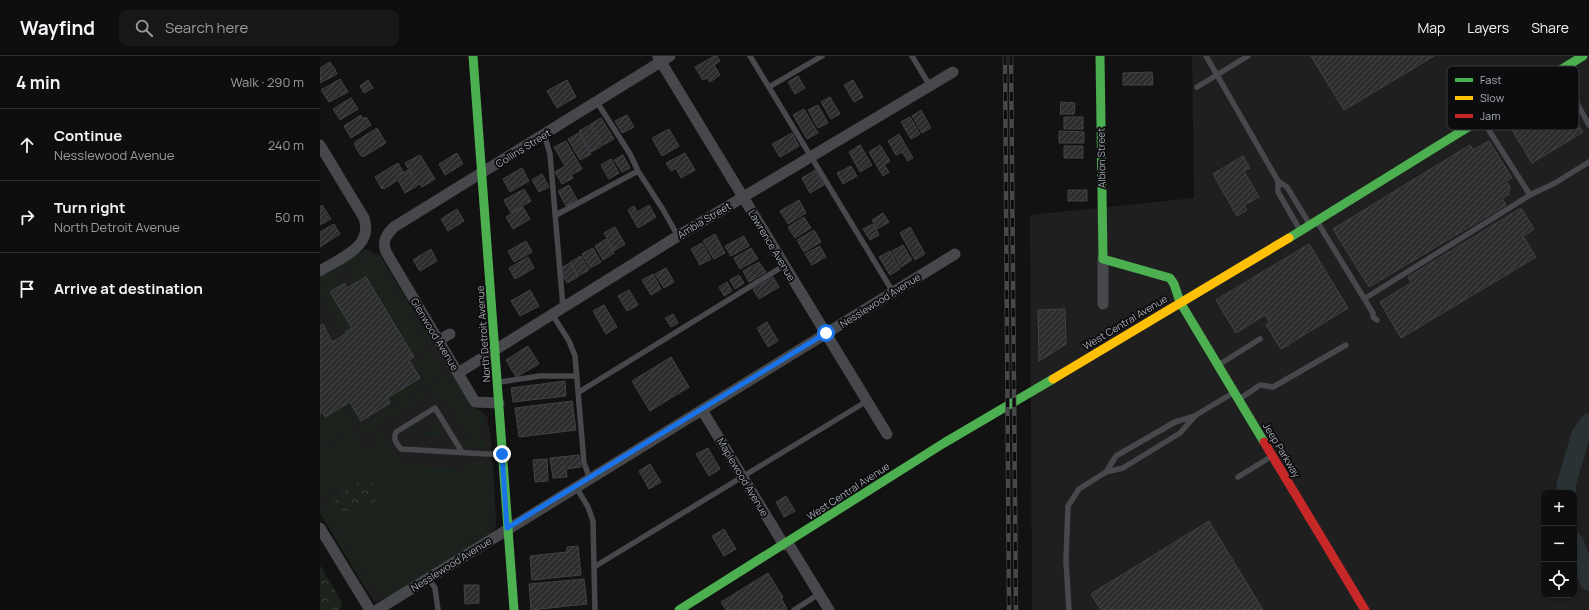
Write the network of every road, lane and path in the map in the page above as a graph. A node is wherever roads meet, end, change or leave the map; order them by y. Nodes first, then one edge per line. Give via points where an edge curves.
1 (473, 56) edge
2 (750, 56) edge
3 (822, 56) edge
4 (912, 56) edge
5 (1100, 56) edge
6 (1206, 56) edge
7 (1248, 56) edge
8 (1583, 56) edge
9 (663, 58) edge
10 (1567, 66) edge
11 (953, 72) dead end
12 (1217, 74) junction
13 (930, 86) junction
14 (769, 87) junction
15 (1197, 87) dead end
16 (597, 102) junction
17 (1579, 107) edge
18 (1589, 111) edge
19 (1583, 114) junction
20 (1589, 125) edge
21 (1463, 130) edge
22 (1488, 130) edge
23 (544, 134) junction
24 (320, 145) edge
25 (810, 156) junction
26 (1589, 162) edge
27 (638, 171) junction
28 (482, 173) junction
29 (1278, 181) junction
30 (1530, 195) junction
31 (743, 197) junction
32 (556, 215) junction
33 (1314, 223) junction
34 (1301, 231) junction
35 (678, 236) junction
36 (384, 246) joint
37 (955, 254) dead end
38 (1103, 260) junction
39 (785, 265) junction
40 (320, 271) edge
41 (893, 292) junction
42 (1364, 298) junction
43 (1180, 302) junction
44 (1103, 304) dead end
45 (563, 308) junction
46 (552, 314) junction
47 (1377, 320) dead end
48 (826, 333) junction
49 (450, 334) dead end
50 (1260, 339) dead end
51 (439, 340) junction
52 (1346, 345) dead end
53 (495, 350) junction
54 (1218, 365) junction
55 (458, 373) junction
56 (577, 376) junction
57 (497, 382) junction
58 (579, 392) junction
59 (1236, 396) junction
60 (868, 401) junction
61 (499, 403) junction
62 (702, 410) junction
63 (1196, 415) junction
64 (887, 434) dead end
65 (462, 452) junction
66 (502, 454) junction
67 (1272, 456) junction
68 (1106, 472) junction
69 (743, 476) junction
70 (590, 478) junction
71 (1238, 478) dead end
72 (576, 487) junction
73 (320, 528) edge
74 (507, 528) junction
75 (786, 544) junction
76 (594, 567) junction
77 (428, 578) junction
78 (820, 594) junction
79 (370, 610) edge
80 (377, 610) edge
81 (438, 610) edge
82 (514, 610) edge
83 (595, 610) edge
84 (679, 610) edge
85 (794, 610) edge
86 (830, 610) edge
87 (1069, 610) edge
88 (1365, 610) edge

1 - 28 main road, North Detroit Avenue
2 - 14 lane
3 - 14 lane
4 - 13 lane
5 - 38 main road, Albion Street
6 - 12 lane
7 - 12 lane
8 - 10 main road, West Central Avenue
9 - 16 street, Collins Street
9 - 31 street, Lawrence Avenue
11 - 13 street, Ambia Street
12 - 15 lane
12 - 29 lane
13 - 25 street, Ambia Street
14 - 25 lane
16 - 23 street, Collins Street
16 - 27 lane
17 - 19 lane
18 - 19 lane
19 - 20 lane
21 - 33 main road, West Central Avenue
22 - 30 lane
23 - 28 street, Collins Street
23 - 32 lane via 550,154
24 - 40 street via 364,218 366,234 360,244
25 - 31 street, Ambia Street
25 - 41 lane
26 - 30 lane
27 - 32 lane
27 - 35 lane
28 - 36 street, Collins Street via 394,227 386,236
28 - 53 main road, North Detroit Avenue via 487,318
29 - 33 lane via 1287,187
29 - 34 lane via 1278,192
30 - 42 lane
31 - 35 street, Ambia Street
31 - 39 street, Lawrence Avenue
32 - 45 lane
33 - 34 main road, West Central Avenue
33 - 42 lane
34 - 43 main road, West Central Avenue
35 - 45 street, Ambia Street
36 - 51 street, Glenwood Avenue
37 - 41 street, Nesslewood Avenue
38 - 43 main road via 1170,278
38 - 44 street, Albion Street
39 - 48 street, Lawrence Avenue
39 - 58 lane
41 - 48 street, Nesslewood Avenue
42 - 47 lane
43 - 54 main road, Jeep Parkway
43 - 75 main road, West Central Avenue via 944,443
45 - 46 street, Ambia Street
46 - 53 street, Ambia Street
46 - 56 lane via 573,348
48 - 60 street, Lawrence Avenue
48 - 62 street, Nesslewood Avenue
49 - 51 street
50 - 54 lane
51 - 55 street, Glenwood Avenue
52 - 59 lane via 1273,387 1260,385
53 - 55 street, Ambia Street
53 - 57 main road, North Detroit Avenue
54 - 59 main road, Jeep Parkway
55 - 61 street, Glenwood Avenue via 475,402
56 - 57 lane via 540,376
56 - 58 lane
57 - 61 main road, North Detroit Avenue
58 - 70 lane via 584,463
59 - 63 lane
59 - 67 main road, Jeep Parkway
60 - 64 street, Lawrence Avenue
60 - 69 lane
61 - 66 main road, North Detroit Avenue
62 - 69 street, Maplewood Avenue
62 - 70 street, Nesslewood Avenue
63 - 68 lane via 1180,433 1123,468
63 - 68 lane via 1175,422 1116,456
65 - 65 lane via 435,408 396,432 394,439 401,449
65 - 66 lane
66 - 74 main road, North Detroit Avenue
67 - 71 lane
67 - 88 main road, Jeep Parkway
68 - 87 lane via 1079,489 1068,506 1066,561
69 - 75 street, Maplewood Avenue
69 - 76 lane
70 - 72 street, Nesslewood Avenue
72 - 74 street, Nesslewood Avenue
72 - 76 lane via 593,521
73 - 79 street
74 - 77 street, Nesslewood Avenue
74 - 82 main road, North Detroit Avenue
75 - 78 street, Maplewood Avenue
75 - 84 main road, West Central Avenue
76 - 83 lane
77 - 80 street, Nesslewood Avenue
77 - 81 lane via 435,588
78 - 85 lane
78 - 86 street, Maplewood Avenue

